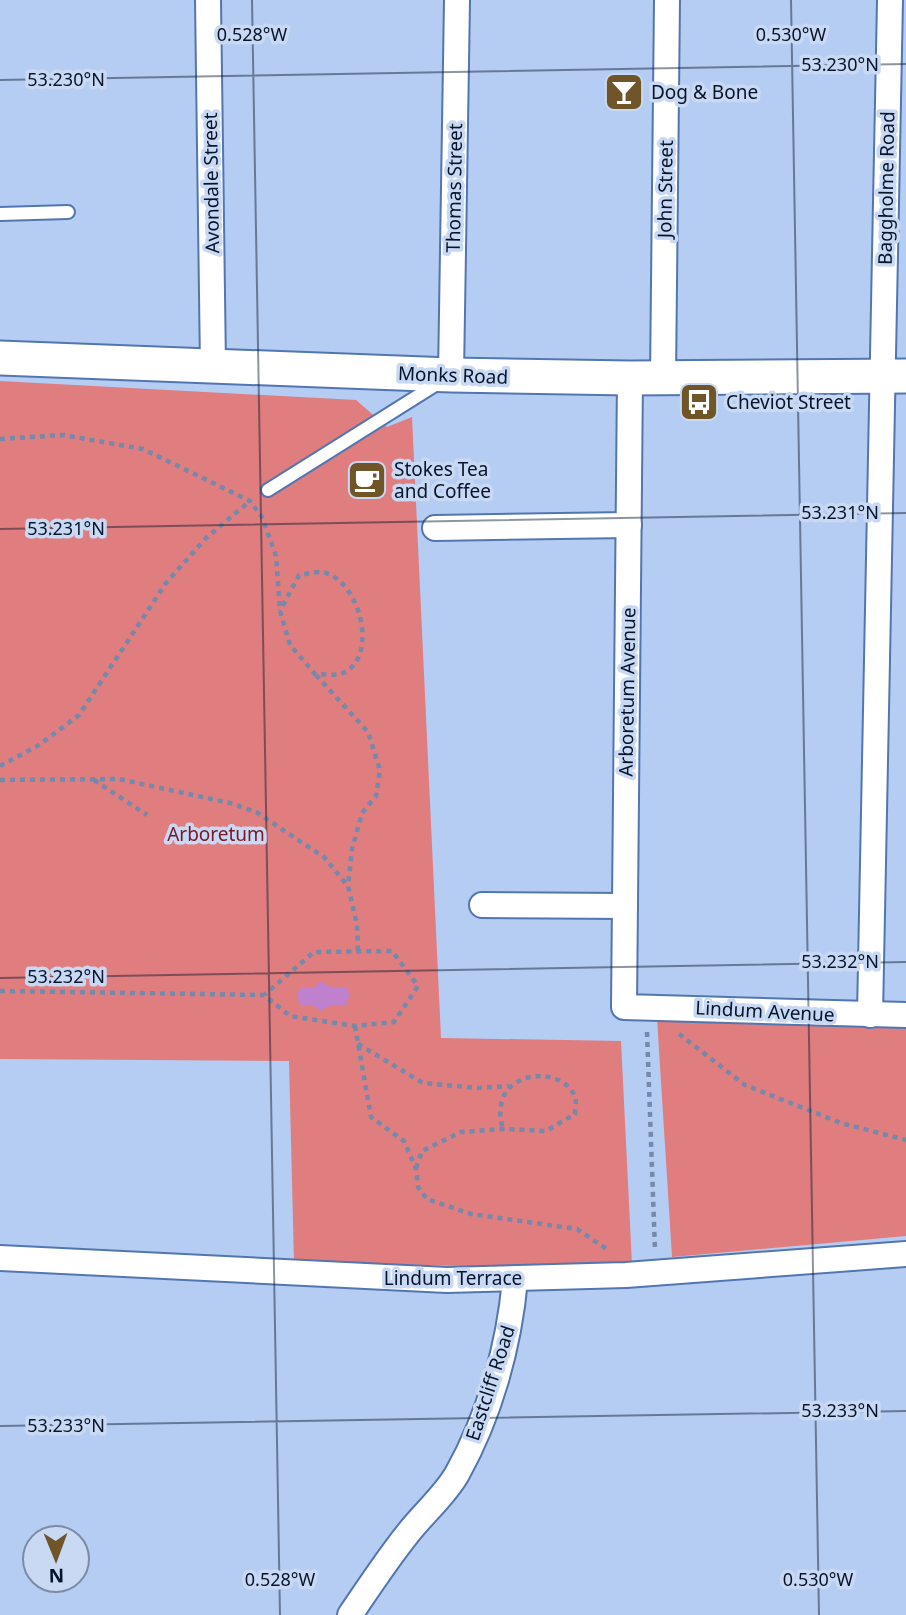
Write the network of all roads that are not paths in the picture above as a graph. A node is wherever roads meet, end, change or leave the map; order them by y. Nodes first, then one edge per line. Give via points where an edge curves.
1 (208, 0) edge
2 (457, 0) edge
3 (667, 0) edge
4 (890, 0) edge
5 (68, 212) dead end
6 (0, 214) edge
7 (0, 358) edge
8 (213, 367) junction
9 (451, 375) junction
10 (895, 376) edge
11 (630, 378) junction
12 (663, 378) junction
13 (268, 490) road end
14 (629, 525) junction
15 (435, 527) dead end
16 (482, 905) dead end
17 (625, 906) junction
18 (644, 1006) joint
19 (906, 1014) edge
20 (870, 1015) junction
21 (906, 1254) edge
22 (0, 1258) edge
23 (515, 1280) junction
24 (350, 1615) edge

1 - 8 street, Avondale Street
2 - 9 street, Thomas Street
3 - 12 street, John Street
4 - 10 street, Baggholme Road
5 - 6 lane
7 - 8 main road, Monks Road
8 - 9 main road, Monks Road
9 - 11 main road, Monks Road
9 - 13 lane
10 - 12 main road, Monks Road
10 - 20 street
11 - 12 main road, Monks Road
11 - 14 street, Arboretum Avenue
14 - 15 street
14 - 17 street, Arboretum Avenue
16 - 17 street
17 - 18 street, Arboretum Avenue
18 - 20 street, Lindum Avenue
19 - 20 street, Lindum Avenue
21 - 23 street, Lindum Terrace
22 - 23 street, Lindum Terrace via 359,1277
23 - 24 street, Eastcliff Road via 511,1324 499,1365 456,1476 407,1534

